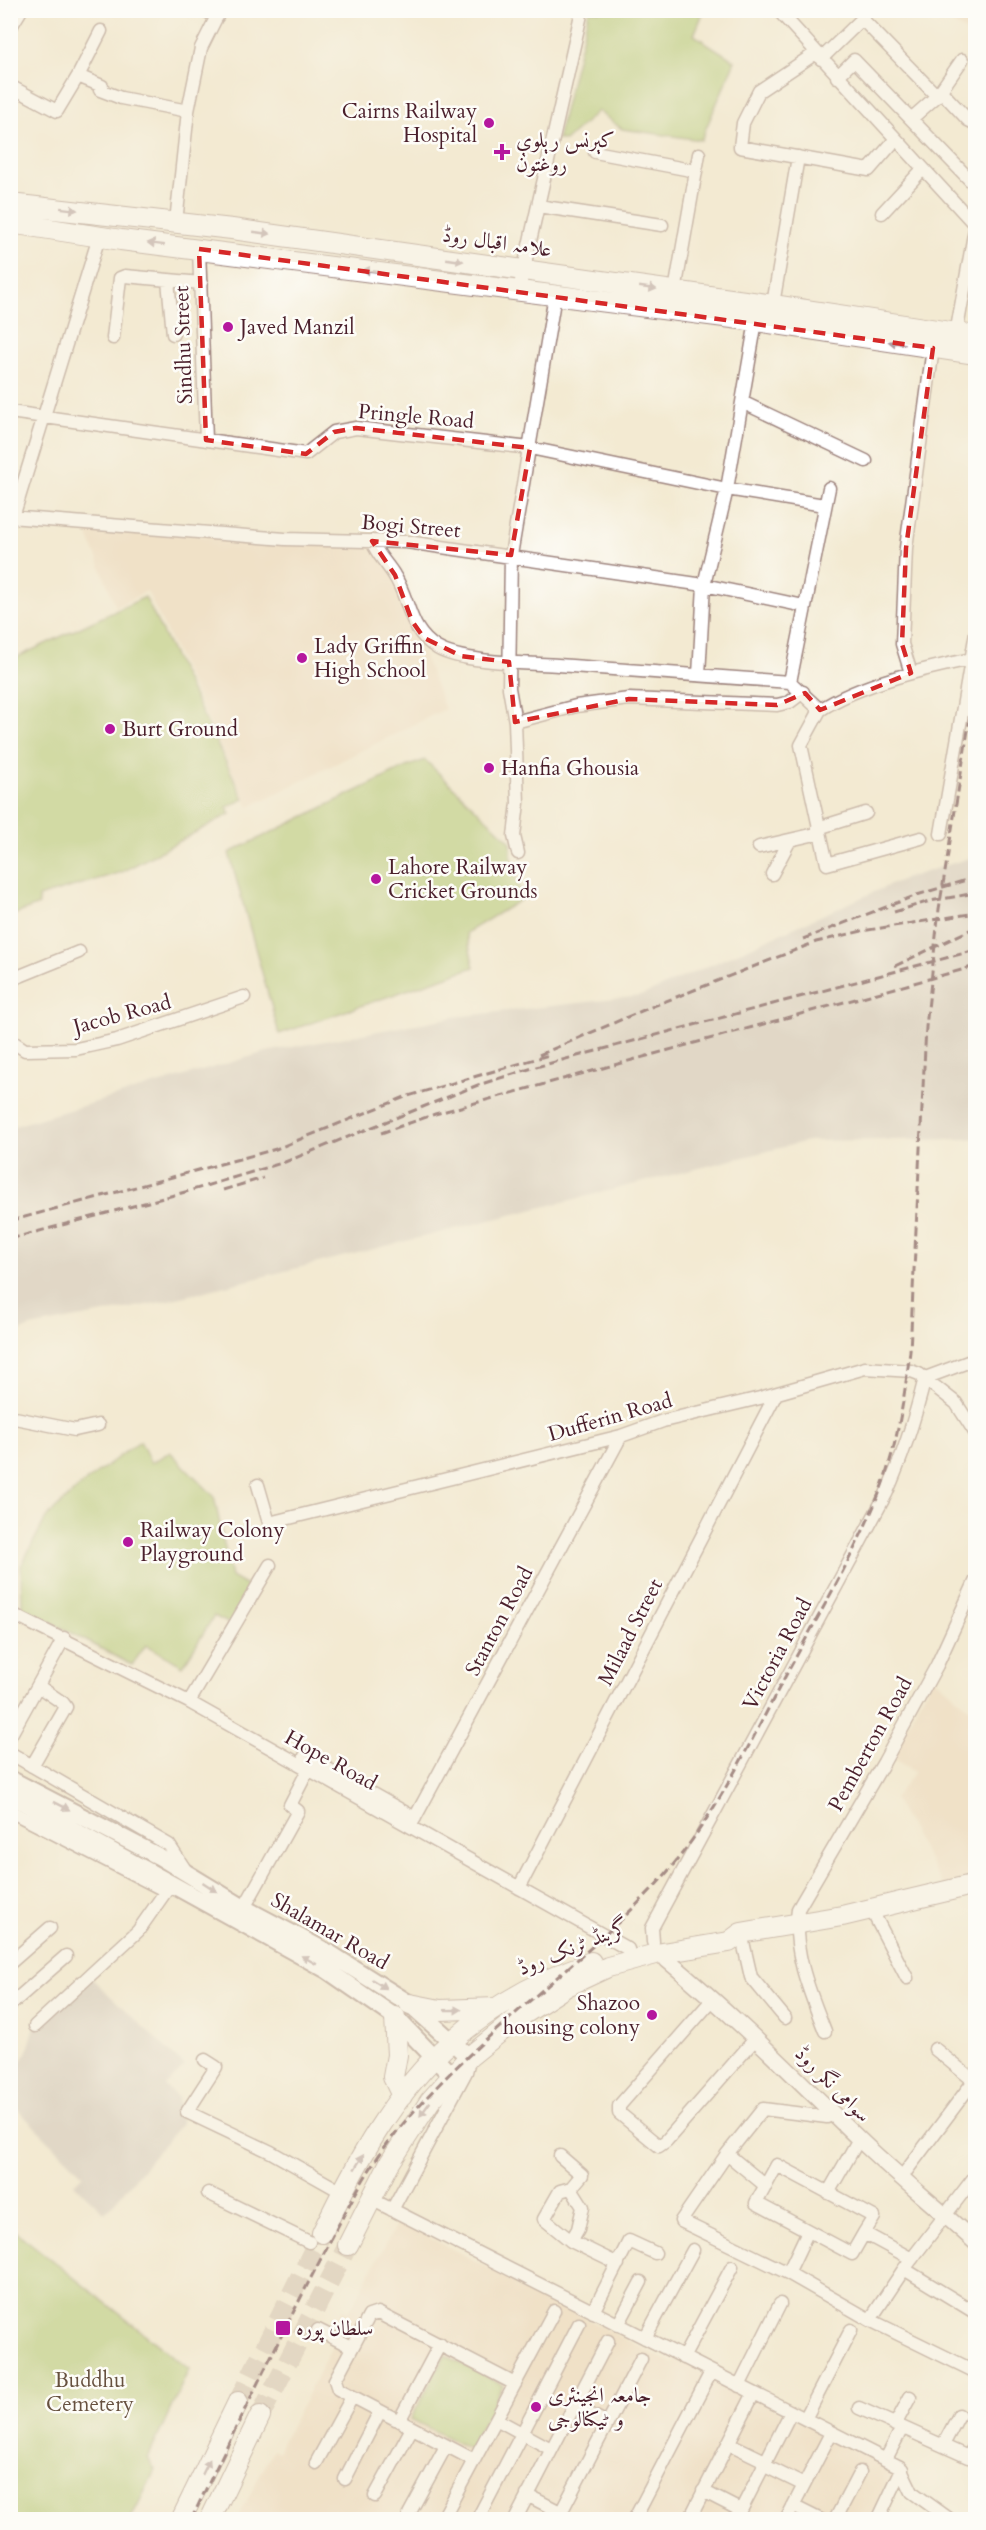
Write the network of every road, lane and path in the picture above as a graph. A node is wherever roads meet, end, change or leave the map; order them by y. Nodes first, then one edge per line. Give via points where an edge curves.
1 (204, 10) edge
2 (582, 10) edge
3 (778, 10) edge
4 (20, 11) edge
5 (218, 14) edge
6 (10, 27) edge
7 (100, 31) dead end
8 (818, 56) junction
9 (962, 60) dead end
10 (78, 76) junction
11 (837, 76) junction
12 (10, 86) edge
13 (939, 94) junction
14 (188, 111) junction
15 (911, 119) junction
16 (975, 124) edge
17 (895, 140) junction
18 (596, 152) dead end
19 (699, 154) dead end
20 (798, 157) junction
21 (922, 170) junction
22 (696, 171) junction
23 (975, 178) edge
24 (10, 204) edge
25 (538, 206) junction
26 (882, 213) dead end
27 (176, 222) junction
28 (10, 223) edge
29 (662, 225) dead end
30 (975, 225) edge
31 (99, 237) junction
32 (199, 249) junction
33 (524, 270) junction
34 (168, 280) junction
35 (201, 283) junction
36 (519, 290) junction
37 (675, 291) junction
38 (555, 295) junction
39 (766, 316) junction
40 (173, 334) dead end
41 (966, 335) edge
42 (113, 338) dead end
43 (933, 348) junction
44 (975, 354) edge
45 (742, 402) junction
46 (10, 412) edge
47 (43, 416) junction
48 (206, 440) junction
49 (530, 448) junction
50 (866, 460) dead end
51 (829, 488) dead end
52 (727, 489) junction
53 (824, 505) junction
54 (12, 517) edge
55 (372, 541) junction
56 (511, 555) junction
57 (705, 585) junction
58 (804, 606) junction
59 (975, 632) edge
60 (973, 659) edge
61 (509, 662) junction
62 (911, 673) junction
63 (699, 675) junction
64 (789, 682) junction
65 (803, 692) junction
66 (820, 710) junction
67 (515, 722) junction
68 (866, 813) dead end
69 (819, 830) junction
70 (941, 834) dead end
71 (921, 838) dead end
72 (789, 840) junction
73 (759, 847) dead end
74 (518, 853) dead end
75 (772, 874) dead end
76 (79, 952) dead end
77 (10, 980) edge
78 (244, 997) dead end
79 (10, 1040) edge
80 (975, 1359) edge
81 (925, 1378) junction
82 (776, 1394) junction
83 (10, 1418) edge
84 (98, 1425) dead end
85 (975, 1434) edge
86 (621, 1436) junction
87 (258, 1485) dead end
88 (270, 1565) dead end
89 (975, 1580) edge
90 (10, 1612) edge
91 (64, 1638) junction
92 (38, 1686) junction
93 (189, 1702) junction
94 (10, 1736) edge
95 (10, 1753) edge
96 (305, 1756) dead end
97 (33, 1766) junction
98 (308, 1770) junction
99 (10, 1779) edge
100 (10, 1795) edge
101 (10, 1811) edge
102 (413, 1822) junction
103 (156, 1864) junction
104 (186, 1871) junction
105 (975, 1884) edge
106 (170, 1888) junction
107 (519, 1888) junction
108 (244, 1908) junction
109 (871, 1909) junction
110 (796, 1924) junction
111 (50, 1928) dead end
112 (741, 1933) junction
113 (659, 1947) junction
114 (628, 1949) junction
115 (66, 1956) dead end
116 (10, 1963) edge
117 (907, 1978) dead end
118 (713, 1998) junction
119 (10, 2005) edge
120 (497, 2008) junction
121 (403, 2010) junction
122 (785, 2018) dead end
123 (35, 2026) dead end
124 (825, 2031) dead end
125 (756, 2038) junction
126 (452, 2041) junction
127 (935, 2049) dead end
128 (469, 2057) junction
129 (435, 2058) junction
130 (205, 2060) dead end
131 (452, 2075) junction
132 (974, 2079) edge
133 (402, 2096) junction
134 (833, 2113) junction
135 (859, 2139) junction
136 (727, 2154) junction
137 (560, 2156) dead end
138 (975, 2175) edge
139 (901, 2178) junction
140 (766, 2186) junction
141 (572, 2188) junction
142 (342, 2192) junction
143 (208, 2193) dead end
144 (828, 2193) junction
145 (371, 2199) junction
146 (392, 2210) junction
147 (945, 2215) junction
148 (808, 2231) junction
149 (864, 2233) junction
150 (315, 2238) joint
151 (571, 2241) junction
152 (975, 2243) edge
153 (348, 2245) tunnel mouth
154 (693, 2250) dead end
155 (655, 2253) dead end
156 (912, 2259) junction
157 (618, 2264) junction
158 (732, 2267) dead end
159 (904, 2269) junction
160 (788, 2273) junction
161 (640, 2282) dead end
162 (780, 2304) dead end
163 (554, 2311) dead end
164 (593, 2312) junction
165 (975, 2313) edge
166 (870, 2320) junction
167 (579, 2324) dead end
168 (618, 2325) junction
169 (318, 2330) tunnel mouth
170 (851, 2330) dead end
171 (645, 2338) junction
172 (608, 2341) dead end
173 (440, 2344) junction
174 (352, 2347) junction
175 (683, 2358) junction
176 (641, 2359) dead end
177 (711, 2372) junction
178 (975, 2372) edge
179 (515, 2384) junction
180 (739, 2386) junction
181 (754, 2393) junction
182 (352, 2397) junction
183 (910, 2397) dead end
184 (238, 2402) tunnel mouth
185 (574, 2406) junction
186 (860, 2408) dead end
187 (381, 2411) junction
188 (791, 2412) junction
189 (260, 2415) tunnel mouth
190 (959, 2415) dead end
191 (496, 2419) junction
192 (805, 2419) junction
193 (399, 2421) junction
194 (607, 2423) junction
195 (899, 2426) junction
196 (412, 2428) junction
197 (522, 2433) junction
198 (831, 2433) junction
199 (728, 2443) junction
200 (975, 2444) edge
201 (944, 2445) junction
202 (446, 2446) junction
203 (552, 2449) junction
204 (886, 2459) junction
205 (474, 2460) junction
206 (316, 2463) dead end
207 (764, 2463) junction
208 (902, 2469) junction
209 (860, 2472) dead end
210 (345, 2479) dead end
211 (804, 2485) junction
212 (704, 2491) junction
213 (527, 2495) junction
214 (375, 2496) dead end
215 (793, 2506) junction
216 (409, 2514) dead end
217 (738, 2515) edge
218 (558, 2516) edge
219 (635, 2517) edge
220 (181, 2520) edge
221 (210, 2520) edge
222 (442, 2520) edge
223 (477, 2520) edge
224 (515, 2520) edge
225 (649, 2520) edge
226 (689, 2520) edge
227 (786, 2520) edge
228 (820, 2520) edge
229 (835, 2520) edge
230 (878, 2520) edge
231 (951, 2520) edge

1 - 5 street
2 - 25 street
3 - 8 street
4 - 6 street
5 - 14 street via 201,48
7 - 10 street
8 - 11 street
8 - 13 street via 862,19
8 - 20 street via 759,91 743,123 740,147
9 - 13 street
10 - 12 street via 57,111
10 - 14 street via 121,98
11 - 15 street via 854,60
11 - 17 street
13 - 15 street
13 - 16 street
14 - 27 street
15 - 23 street via 972,182
17 - 20 street via 869,170
17 - 21 street
18 - 22 street
19 - 22 street
20 - 39 street
21 - 26 street
21 - 30 street
22 - 37 street
24 -> 27 main road, علامہ اقبال روڈ
25 - 29 street
25 - 33 street
27 -> 33 main road, علامہ اقبال روڈ
28 - 31 main road, علامہ اقبال روڈ
30 - 41 street
32 -> 31 main road, علامہ اقبال روڈ
31 - 47 street
32 - 35 street, Sindhu Street
36 -> 32 main road, علامہ اقبال روڈ
33 - 36 street
33 -> 37 main road, علامہ اقبال روڈ
34 - 35 street
34 - 40 street
34 - 42 street via 120,278
35 - 48 street, Sindhu Street
36 - 38 main road, علامہ اقبال روڈ
37 - 39 main road, علامہ اقبال روڈ
38 - 39 main road, علامہ اقبال روڈ
38 - 49 street
39 - 41 main road, علامہ اقبال روڈ
43 -> 39 main road, علامہ اقبال روڈ
39 - 45 street
43 - 44 main road, علامہ اقبال روڈ
43 - 62 street via 906,548 902,644
45 - 50 street
45 - 52 street
46 - 47 street, Pringle Road
47 - 48 street, Pringle Road
47 - 54 street
48 - 49 street, Pringle Road via 306,454 334,432 356,428
49 - 52 street, Pringle Road
49 - 56 street
51 - 53 street
52 - 53 street, Pringle Road
52 - 57 street
53 - 58 street
54 - 55 street, Bogi Street via 250,537
55 - 56 street, Bogi Street
55 - 61 street via 395,575 412,621 424,638 438,649 461,656
56 - 57 street, Bogi Street
56 - 61 street
57 - 58 street, Bogi Street
57 - 63 street
58 - 64 street
59 - 60 street
60 - 62 street
60 - 70 street
61 - 63 street
61 - 67 street
62 - 66 street via 833,701
63 - 64 street
64 - 65 street
65 - 66 street
65 - 67 street via 790,702 777,705 629,699 576,706
66 - 69 street via 801,745
67 - 74 street via 518,803 514,836
68 - 69 street
69 - 71 street via 827,864
69 - 72 street
72 - 73 street
72 - 75 street
76 - 77 street
78 - 79 street, Jacob Road via 117,1040 76,1049 25,1050
80 - 81 street
81 - 82 street, Dufferin Road via 910,1371 865,1368
81 - 85 street, Dufferin Road via 956,1403
81 - 113 street, Victoria Road via 914,1424 886,1494 652,1928
82 - 86 street, Dufferin Road via 663,1421
82 - 107 street, Milaad Street
83 - 84 street via 75,1430
86 - 87 street, Dufferin Road via 269,1523
86 - 102 street, Stanton Road
88 - 93 street
89 - 110 street, Pemberton Road via 937,1665 798,1909
90 - 91 street, Hope Road
91 - 92 street
91 - 93 street, Hope Road
92 - 94 street
92 - 97 street via 66,1707
93 - 98 street, Hope Road
95 - 97 street
96 - 102 street
97 - 104 street via 169,1845
98 - 102 street, Hope Road
98 - 108 street via 290,1805 298,1811
99 -> 103 main road
100 - 103 main road
101 - 106 street
102 - 107 street, Hope Road
103 - 104 main road, Shalamar Road
103 - 106 main road, Shalamar Road
104 -> 108 main road, Shalamar Road
105 - 109 main road, گرینڈ ٹرنک روڈ
121 -> 106 main road, Shalamar Road
106 - 123 street via 138,1931
107 - 114 street, Hope Road
108 -> 121 main road, Shalamar Road via 329,1953
109 - 110 main road, گرینڈ ٹرنک روڈ
109 - 117 street
110 - 112 main road, گرینڈ ٹرنک روڈ
110 - 124 street via 808,1988
111 - 116 street
112 - 113 main road, گرینڈ ٹرنک روڈ via 729,1929
112 - 122 street via 751,1977
113 - 114 main road, گرینڈ ٹرنک روڈ
113 - 118 street, سوامی نگر روڈ via 667,1960
113 - 128 main road, گرینڈ ٹرنک روڈ via 567,1986
114 - 120 main road, گرینڈ ٹرنک روڈ via 566,1971
115 - 119 street
118 - 125 street, سوامی نگر روڈ
118 - 125 street via 619,2106 619,2113 659,2146
121 -> 120 main road
120 - 126 main road, گرینڈ ٹرنک روڈ
121 - 126 main road, Shalamar Road
121 - 129 main road, Shalamar Road
121 - 133 main road via 393,2077
125 - 134 street, سوامی نگر روڈ
126 - 128 main road, Shalamar Road
126 - 129 main road, گرینڈ ٹرنک روڈ
127 - 132 street
128 - 131 main road, گرینڈ ٹرنک روڈ
128 - 146 street via 466,2072
129 - 131 main road, Shalamar Road
129 - 133 main road, گرینڈ ٹرنک روڈ
130 - 142 street via 216,2067 187,2112
131 -> 145 main road, گرینڈ ٹرنک روڈ via 406,2135
132 - 139 street
142 -> 133 main road, گرینڈ ٹرنک روڈ
134 - 135 street, سوامی نگر روڈ
134 - 136 street via 826,2117 763,2109
135 - 139 street, سوامی نگر روڈ
135 - 144 street
136 - 140 street
136 - 160 street via 681,2221
137 - 141 street via 582,2175
138 - 147 street
139 - 147 street, سوامی نگر روڈ
140 - 144 street via 777,2165
140 - 148 street via 756,2203
141 - 151 street via 583,2207
141 - 151 street via 560,2191 544,2219
142 - 150 main road, گرینڈ ٹرنک روڈ
143 - 150 street
144 - 149 street via 873,2217
145 - 146 street
145 - 153 main road, گرینڈ ٹرنک روڈ
146 - 164 street
147 - 152 street, سوامی نگر روڈ
147 - 156 street
148 - 149 street via 852,2254
148 - 160 street
149 - 156 street
151 - 157 street
154 - 171 street
155 - 157 street via 629,2241
156 - 159 street
157 - 164 street
158 - 175 street
159 - 165 street
159 - 166 street
160 - 166 street
161 - 168 street
162 - 180 street
163 - 179 street
164 - 168 street
166 - 178 street
167 - 197 street
168 - 171 street
169 - 174 street
170 - 192 street
171 - 175 street
172 - 185 street
173 - 174 street via 373,2313
173 - 179 street
173 - 193 street
174 - 182 street via 335,2380 338,2389
175 - 177 street
176 - 194 street
177 - 180 street
177 - 219 street
179 - 191 street
180 - 181 street
181 - 188 street
181 - 199 street
182 - 187 street
182 - 206 street
183 - 195 street
220 -> 184 main road
185 - 194 street
185 - 203 street
186 - 195 street
187 - 193 street
187 - 210 street
188 - 192 street
188 - 207 street
189 - 221 main road
190 - 201 street
191 - 197 street
191 - 205 street
192 - 198 street
193 - 196 street
194 - 218 street
195 - 201 street
195 - 204 street
196 - 202 street
196 - 214 street
197 - 203 street
197 - 223 street
198 - 204 street
198 - 211 street
199 - 207 street
199 - 212 street
200 - 201 street via 968,2457
202 - 205 street
202 - 216 street
203 - 213 street
204 - 208 street
205 - 222 street
207 - 211 street
207 - 217 street
208 - 230 street
208 - 231 street via 912,2492
209 - 229 street
211 - 215 street
212 - 217 street
212 - 226 street
213 - 218 street
213 - 224 street
215 - 227 street
215 - 228 street
219 - 225 street

